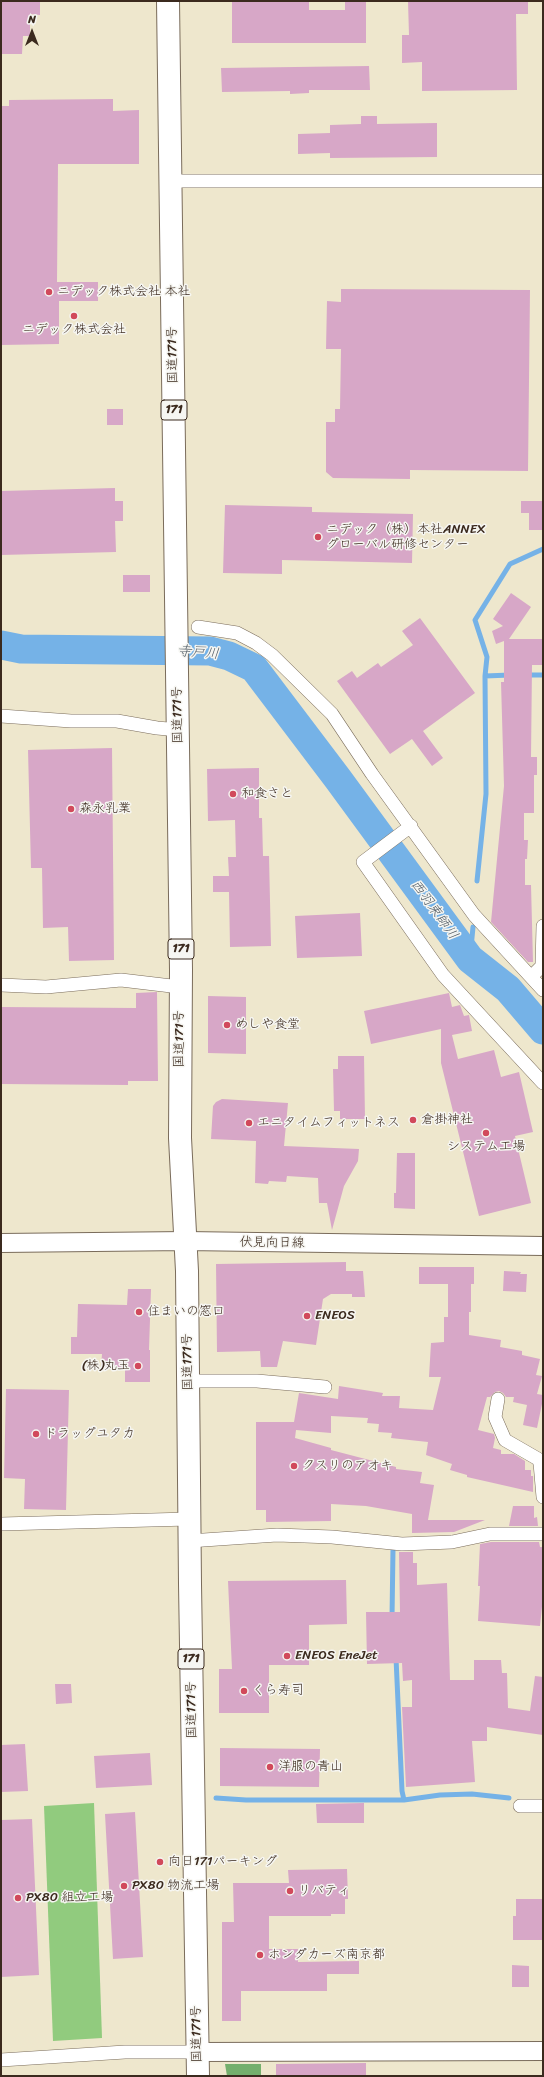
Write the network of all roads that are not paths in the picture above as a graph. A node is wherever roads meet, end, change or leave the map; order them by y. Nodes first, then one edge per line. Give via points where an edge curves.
1 (168, 1) edge
2 (171, 181) junction
3 (543, 181) edge
4 (198, 626) dead end
5 (1, 716) edge
6 (179, 730) junction
7 (410, 826) junction
8 (543, 926) edge
9 (542, 966) edge
10 (531, 978) junction
11 (1, 985) edge
12 (180, 986) junction
13 (543, 990) edge
14 (543, 1083) edge
15 (186, 1242) junction
16 (1, 1243) edge
17 (543, 1246) edge
18 (189, 1381) junction
19 (325, 1387) dead end
20 (498, 1399) dead end
21 (543, 1497) edge
22 (189, 1519) junction
23 (1, 1524) edge
24 (543, 1534) edge
25 (189, 1541) junction
26 (520, 1806) dead end
27 (543, 1806) edge
28 (543, 2051) edge
29 (197, 2052) junction
30 (1, 2060) edge
31 (198, 2076) edge

1 - 2 highway, 国道171号 / 171
2 - 3 street
2 - 6 highway, 国道171号 / 171
4 - 7 street via 237,634 256,643 272,655 332,714
5 - 6 street via 117,722
6 - 12 highway, 国道171号 / 171
7 - 10 street via 474,915
7 - 14 street via 362,862 443,975
8 - 9 street
9 - 10 street
10 - 13 street
11 - 12 street via 46,987 121,980
12 - 15 highway, 国道171号 / 171 via 180,1138
15 - 16 main road, 伏見向日線
15 - 17 main road, 伏見向日線
15 - 18 highway, 国道171号 / 171
18 - 19 street via 257,1381
18 - 22 highway, 国道171号 / 171
20 - 21 street via 495,1418 505,1440 538,1459
22 - 23 street
22 - 25 highway, 国道171号 / 171
24 - 25 street via 490,1534 452,1542 402,1544 277,1535
25 - 29 highway, 国道171号 / 171
26 - 27 street
28 - 29 main road
29 - 30 street via 125,2052
29 - 31 highway, 国道171号 / 171

